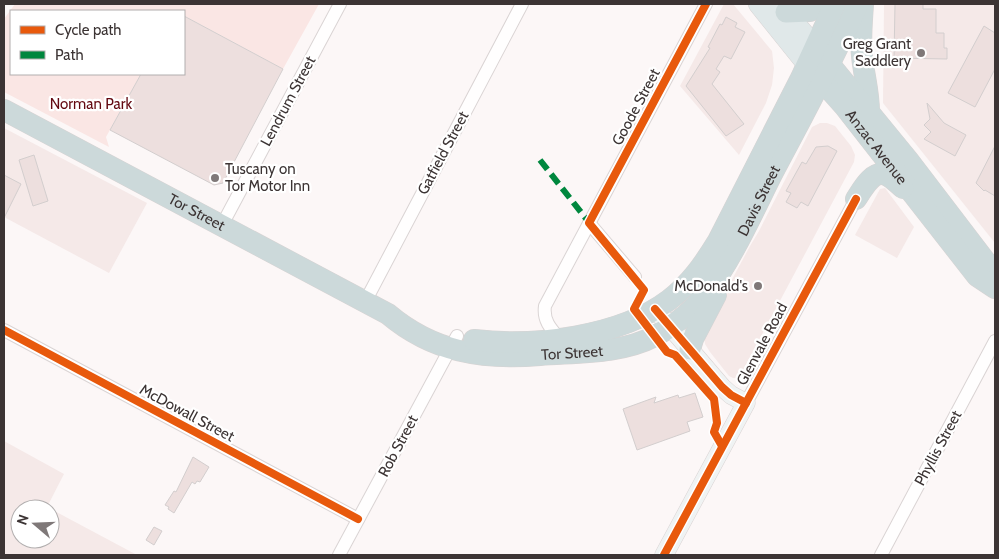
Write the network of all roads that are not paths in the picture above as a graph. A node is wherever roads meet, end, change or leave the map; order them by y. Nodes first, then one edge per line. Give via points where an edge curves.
1 (340, 4) edge
2 (522, 4) edge
3 (706, 4) edge
4 (758, 4) edge
5 (821, 4) edge
6 (836, 4) edge
7 (858, 4) edge
8 (863, 4) edge
9 (782, 8) edge
10 (818, 64) junction
11 (845, 107) junction
12 (806, 109) junction
13 (4, 110) edge
14 (869, 112) junction
15 (856, 199) joint
16 (922, 204) junction
17 (589, 223) junction
18 (222, 225) junction
19 (635, 277) dead end
20 (718, 277) junction
21 (995, 283) edge
22 (995, 288) edge
23 (365, 302) junction
24 (655, 309) junction
25 (670, 327) junction
26 (4, 330) edge
27 (559, 338) junction
28 (995, 341) edge
29 (454, 342) junction
30 (690, 350) junction
31 (746, 403) junction
32 (358, 519) junction
33 (339, 555) edge
34 (664, 555) edge
35 (880, 555) edge

1 - 18 street, Lendrum Street
2 - 23 street, Gatfield Street
3 - 17 street, Goode Street
4 - 10 main road, Anzac Avenue
5 - 9 highway via 810,10
6 - 10 highway
7 - 10 highway
8 - 14 highway via 861,44
9 - 10 main road, Anzac Avenue
10 - 11 highway, Anzac Avenue
10 - 12 highway, Davis Street
10 - 14 highway, Anzac Avenue
10 - 24 highway, Davis Street via 703,265 681,290
11 - 12 highway
11 - 16 highway, Anzac Avenue
12 - 20 highway, Davis Street
13 - 18 highway, Tor Street
14 - 21 highway, Anzac Avenue via 989,266
15 - 16 highway via 871,179 886,174
15 - 31 street, Glenvale Road
16 - 22 highway, Anzac Avenue via 977,276
17 - 19 street
17 - 27 street, Goode Street via 545,306 547,323
18 - 23 highway, Tor Street
20 - 25 highway, Davis Street via 694,307
20 - 30 highway via 716,294
23 - 29 highway, Tor Street via 388,314 438,331
24 - 25 street
24 - 27 highway, Tor Street via 620,325
25 - 29 highway, Tor Street via 635,344 607,350 509,357 486,356
25 - 30 street
26 - 32 street, McDowall Street
27 - 29 highway, Tor Street
28 - 35 street, Phyllis Street
29 - 32 street, Rob Street
30 - 31 street via 722,387
31 - 34 street, Glenvale Road
32 - 33 street, Rob Street

